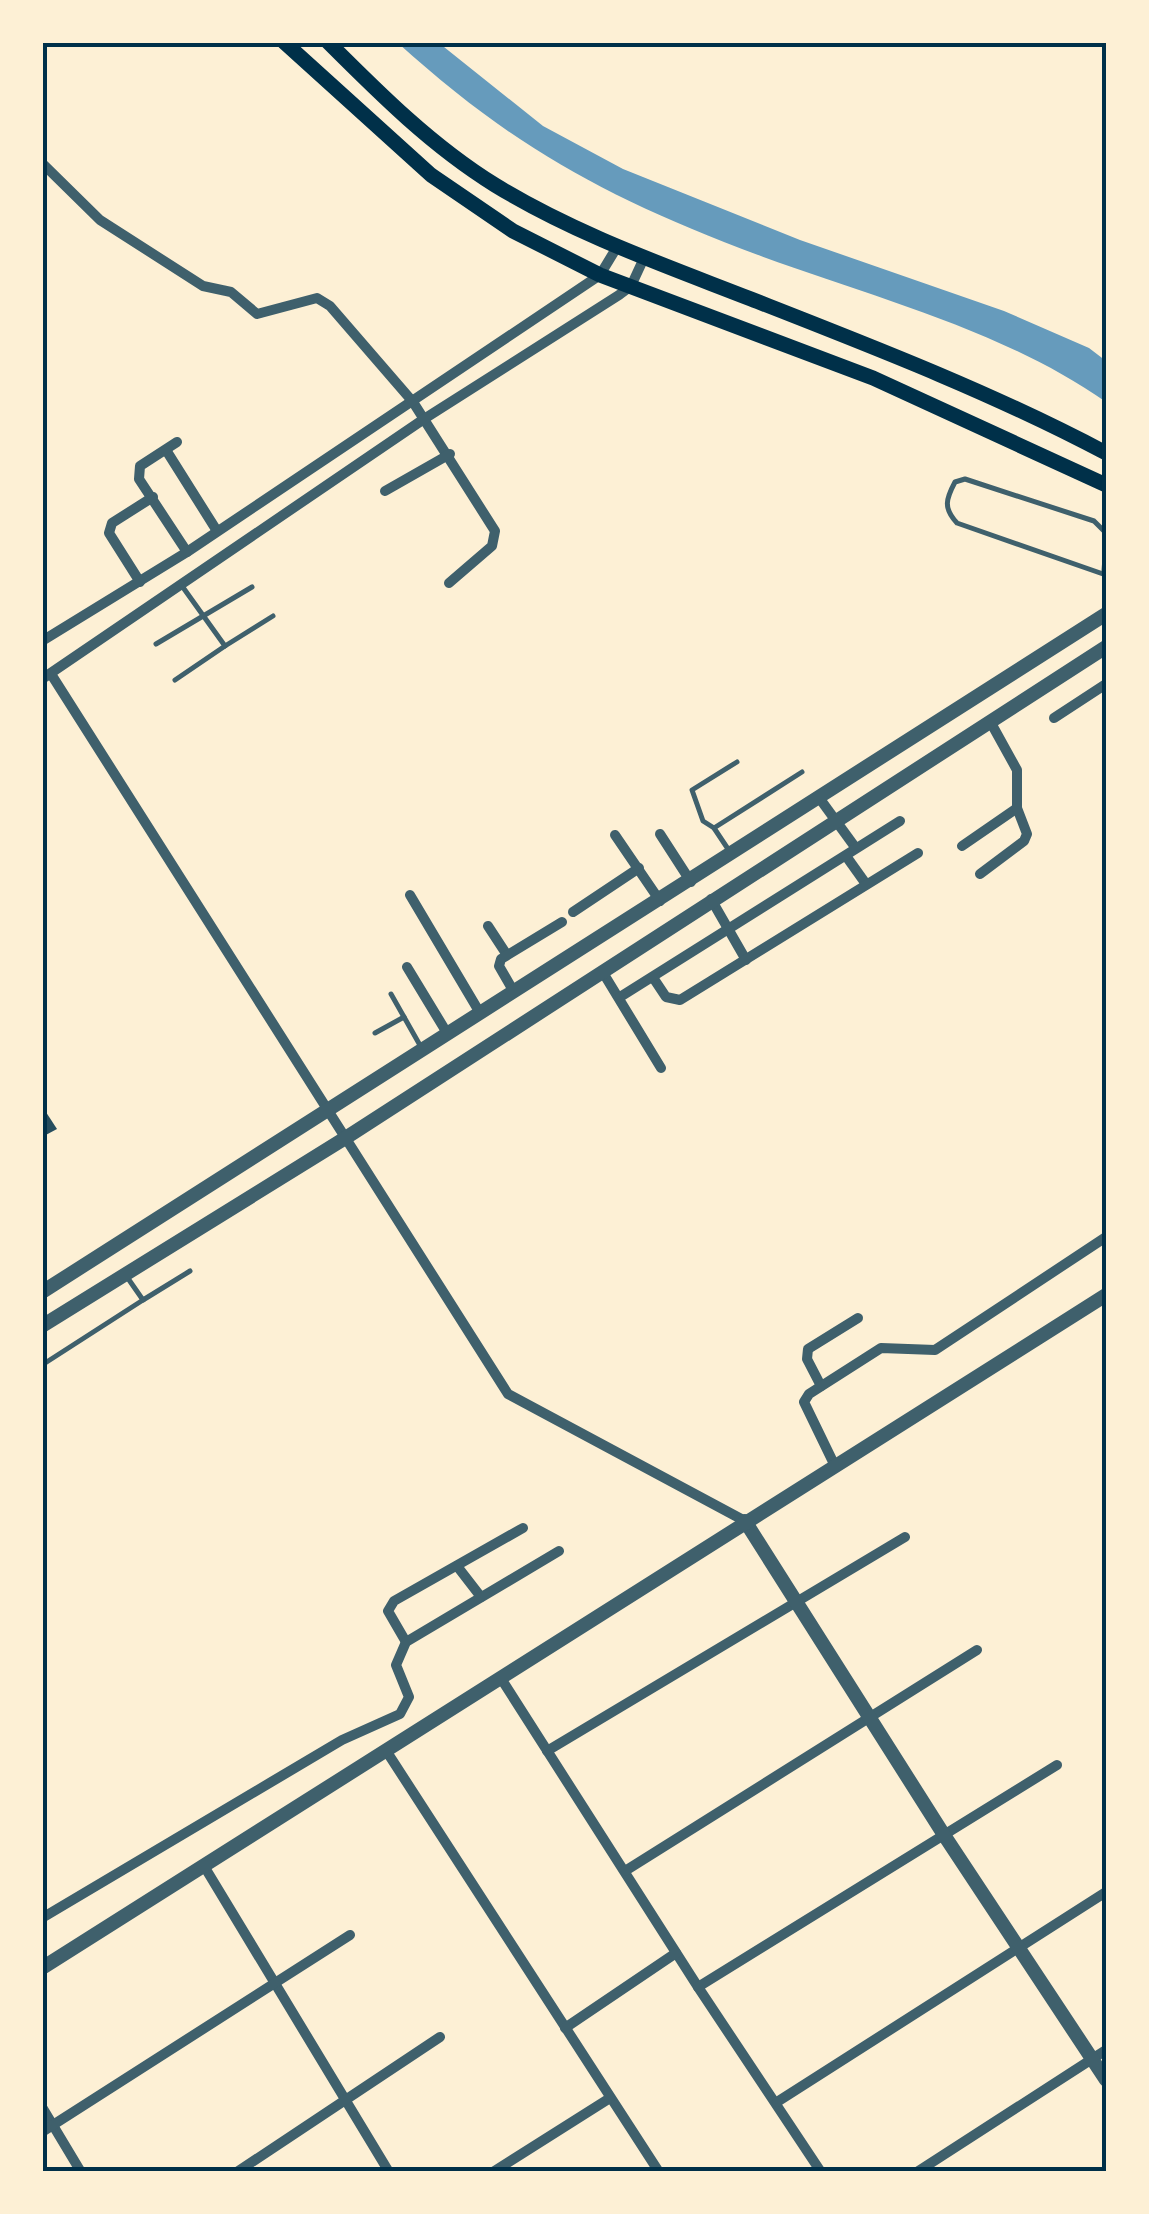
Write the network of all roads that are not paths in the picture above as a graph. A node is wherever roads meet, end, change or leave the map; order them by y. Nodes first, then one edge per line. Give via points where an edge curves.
1 (284, 42) edge
2 (328, 42) edge
3 (42, 163) edge
4 (617, 246) junction
5 (644, 258) junction
6 (600, 275) junction
7 (631, 286) junction
8 (413, 402) junction
9 (424, 420) junction
10 (177, 442) dead end
11 (166, 450) junction
12 (1106, 453) edge
13 (450, 454) junction
14 (1106, 484) edge
15 (385, 492) dead end
16 (153, 497) junction
17 (217, 531) junction
18 (1106, 532) edge
19 (1106, 544) edge
20 (186, 552) junction
21 (1105, 573) edge
22 (140, 582) junction
23 (449, 584) dead end
24 (182, 586) junction
25 (252, 587) dead end
26 (1106, 614) edge
27 (273, 616) dead end
28 (202, 617) junction
29 (42, 642) edge
30 (156, 644) dead end
31 (225, 646) junction
32 (1106, 647) edge
33 (47, 676) edge
34 (175, 680) dead end
35 (1106, 684) edge
36 (1054, 718) dead end
37 (990, 723) junction
38 (738, 762) dead end
39 (802, 772) dead end
40 (820, 800) junction
41 (1016, 808) junction
42 (900, 821) dead end
43 (836, 822) junction
44 (714, 828) junction
45 (660, 834) dead end
46 (615, 835) dead end
47 (962, 846) dead end
48 (850, 851) junction
49 (918, 853) dead end
50 (731, 855) junction
51 (639, 868) junction
52 (980, 874) dead end
53 (691, 882) junction
54 (866, 884) junction
55 (410, 895) dead end
56 (711, 900) junction
57 (660, 901) junction
58 (573, 912) dead end
59 (562, 922) dead end
60 (488, 926) dead end
61 (730, 931) junction
62 (507, 955) junction
63 (746, 960) junction
64 (407, 967) dead end
65 (602, 971) junction
66 (654, 979) junction
67 (514, 992) junction
68 (392, 994) dead end
69 (620, 997) junction
70 (480, 1013) junction
71 (404, 1017) junction
72 (375, 1033) dead end
73 (447, 1034) junction
74 (423, 1049) junction
75 (661, 1068) dead end
76 (328, 1108) junction
77 (347, 1136) junction
78 (1106, 1238) edge
79 (190, 1271) dead end
80 (126, 1274) junction
81 (42, 1292) edge
82 (1106, 1295) edge
83 (143, 1300) junction
84 (858, 1318) dead end
85 (42, 1326) edge
86 (42, 1365) edge
87 (820, 1386) junction
88 (835, 1466) junction
89 (745, 1521) junction
90 (523, 1528) dead end
91 (906, 1537) dead end
92 (559, 1551) dead end
93 (457, 1566) junction
94 (480, 1597) junction
95 (798, 1602) junction
96 (406, 1642) junction
97 (978, 1650) dead end
98 (502, 1680) junction
99 (870, 1718) junction
100 (547, 1751) junction
101 (387, 1752) junction
102 (1058, 1766) dead end
103 (944, 1835) junction
104 (204, 1866) junction
105 (626, 1871) junction
106 (1106, 1892) edge
107 (42, 1918) edge
108 (350, 1935) dead end
109 (1020, 1946) junction
110 (676, 1953) junction
111 (42, 1968) edge
112 (275, 1984) junction
113 (698, 1988) junction
114 (564, 2028) junction
115 (440, 2037) dead end
116 (1106, 2050) edge
117 (1092, 2060) junction
118 (1106, 2080) edge
119 (610, 2098) junction
120 (346, 2102) junction
121 (778, 2102) junction
122 (42, 2108) edge
123 (54, 2126) junction
124 (42, 2132) edge
125 (81, 2172) edge
126 (237, 2172) edge
127 (389, 2172) edge
128 (493, 2172) edge
129 (659, 2172) edge
130 (821, 2172) edge
131 (917, 2172) edge

1 - 6 main road via 431,175 513,231
2 - 4 main road via 452,156
3 - 8 street via 100,220 203,286 231,292 256,314 318,298
4 - 5 main road
4 - 6 street
5 - 7 street
5 - 12 main road via 897,357
6 - 7 main road
6 - 8 street
7 - 9 street
7 - 14 main road via 873,378
8 - 9 street
8 - 17 street
9 - 13 street
9 - 24 street
10 - 11 street
11 - 16 street via 140,466 140,479
11 - 17 street
13 - 15 street
13 - 23 street via 496,531 492,546
16 - 20 street
16 - 22 street via 112,523 109,533
17 - 20 street
18 - 21 lane via 1094,521 965,478 946,498 957,523
19 - 21 lane
20 - 22 street
22 - 29 street
24 - 28 lane
24 - 33 street
25 - 28 lane
26 - 40 street
27 - 31 lane
28 - 30 lane
28 - 31 lane
31 - 34 lane
32 - 37 street
33 - 76 street
35 - 36 street
37 - 41 street via 1018,770
37 - 43 street
38 - 44 lane via 692,790 702,822
39 - 44 lane
40 - 43 street
40 - 50 street
41 - 47 street
41 - 52 street via 1024,841
42 - 48 street
43 - 48 street
43 - 56 street
44 - 50 lane
45 - 53 street
46 - 51 street
48 - 54 street
48 - 61 street
49 - 54 street
50 - 53 street
51 - 57 street
51 - 58 street
53 - 57 street
54 - 63 street
55 - 70 street
56 - 61 street
56 - 65 street
57 - 67 street
59 - 62 street
60 - 62 street
61 - 63 street
61 - 66 street
62 - 67 street via 499,966
63 - 66 street via 680,1000 666,996
64 - 73 street
65 - 69 street
65 - 77 street
66 - 69 street
67 - 70 street
68 - 71 lane
69 - 75 street
70 - 73 street
71 - 72 lane
71 - 74 lane
73 - 74 street
74 - 76 street
76 - 77 street
76 - 81 street
77 - 80 street
77 - 89 street via 508,1394
78 - 87 street via 935,1350 881,1348
79 - 83 lane
80 - 83 lane
80 - 85 street
82 - 88 street
83 - 86 lane
84 - 87 street via 808,1350
87 - 88 street via 804,1402
88 - 89 street
89 - 95 street
89 - 98 street
90 - 93 street
91 - 95 street
92 - 94 street
93 - 94 street
93 - 96 street via 390,1607
94 - 96 street
95 - 99 street
95 - 100 street
96 - 107 street via 396,1665 410,1697 400,1714 342,1740
97 - 99 street
98 - 100 street
98 - 101 street
99 - 103 street
99 - 105 street
100 - 105 street
101 - 104 street
101 - 114 street
102 - 103 street
103 - 109 street
103 - 113 street
104 - 111 street
104 - 112 street
105 - 110 street
106 - 109 street
108 - 112 street
109 - 117 street
109 - 121 street
110 - 113 street
110 - 114 street
112 - 120 street
112 - 123 street
113 - 121 street
114 - 119 street
115 - 120 street
116 - 117 street
117 - 118 street
117 - 131 street
119 - 128 street
119 - 129 street
120 - 126 street
120 - 127 street
121 - 130 street
122 - 123 street
123 - 124 street
123 - 125 street

